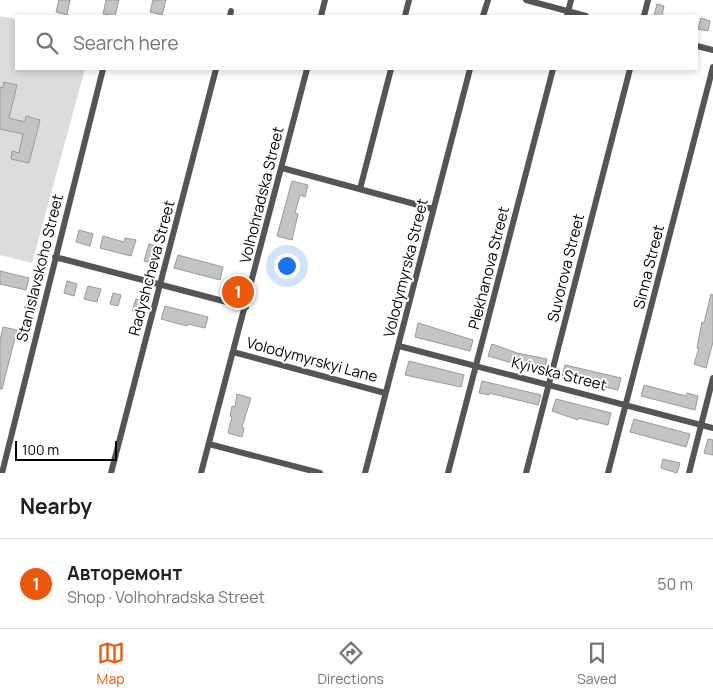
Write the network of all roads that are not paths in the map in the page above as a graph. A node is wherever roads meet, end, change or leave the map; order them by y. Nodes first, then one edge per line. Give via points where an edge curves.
1 (325, 0) edge
2 (409, 0) edge
3 (488, 0) edge
4 (526, 0) edge
5 (571, 0) edge
6 (648, 0) edge
7 (567, 14) edge
8 (320, 15) edge
9 (405, 15) edge
10 (484, 15) edge
11 (644, 15) edge
12 (698, 46) edge
13 (713, 50) edge
14 (713, 67) edge
15 (103, 70) edge
16 (216, 70) edge
17 (307, 70) edge
18 (391, 70) edge
19 (470, 70) edge
20 (553, 70) edge
21 (630, 70) edge
22 (282, 168) junction
23 (360, 189) junction
24 (433, 209) junction
25 (55, 257) junction
26 (161, 284) junction
27 (246, 307) junction
28 (399, 346) junction
29 (233, 352) junction
30 (476, 366) junction
31 (713, 378) edge
32 (549, 385) junction
33 (385, 393) junction
34 (626, 404) junction
35 (701, 424) junction
36 (713, 428) edge
37 (208, 444) junction
38 (2, 464) edge
39 (287, 464) junction
40 (2, 473) edge
41 (111, 473) edge
42 (201, 473) edge
43 (285, 473) edge
44 (320, 473) edge
45 (364, 473) edge
46 (448, 473) edge
47 (526, 473) edge
48 (608, 473) edge
49 (689, 473) edge

1 - 8 street
2 - 9 street
3 - 10 street
4 - 7 street
5 - 7 street
6 - 11 street
12 - 13 street
14 - 34 street, Sinna Street
15 - 25 street, Stanislavskoho Street
16 - 26 street, Radyshcheva Street
17 - 22 street, Volhohradska Street
18 - 23 street
19 - 24 street, Volodymyrska Street
20 - 30 street, Plekhanova Street
21 - 32 street, Suvorova Street
22 - 23 street
22 - 27 street, Volhohradska Street
23 - 24 street
24 - 28 street, Volodymyrska Street
25 - 26 street
25 - 38 street, Stanislavskoho Street
26 - 27 street
26 - 41 street, Radyshcheva Street
27 - 29 street, Volhohradska Street
28 - 30 street, Kyivska Street
28 - 33 street, Volodymyrska Street
29 - 33 street, Volodymyrskyi Lane
29 - 37 street, Volhohradska Street
30 - 32 street, Kyivska Street
30 - 46 street, Plekhanova Street
31 - 35 street
32 - 34 street, Kyivska Street
32 - 47 street, Suvorova Street
33 - 45 street, Volodymyrska Street
34 - 35 street, Kyivska Street
34 - 48 street, Sinna Street
35 - 36 street, Kyivska Street
35 - 49 street
37 - 39 street
37 - 42 street, Volhohradska Street
38 - 40 street, Stanislavskoho Street
39 - 43 street
39 - 44 street

